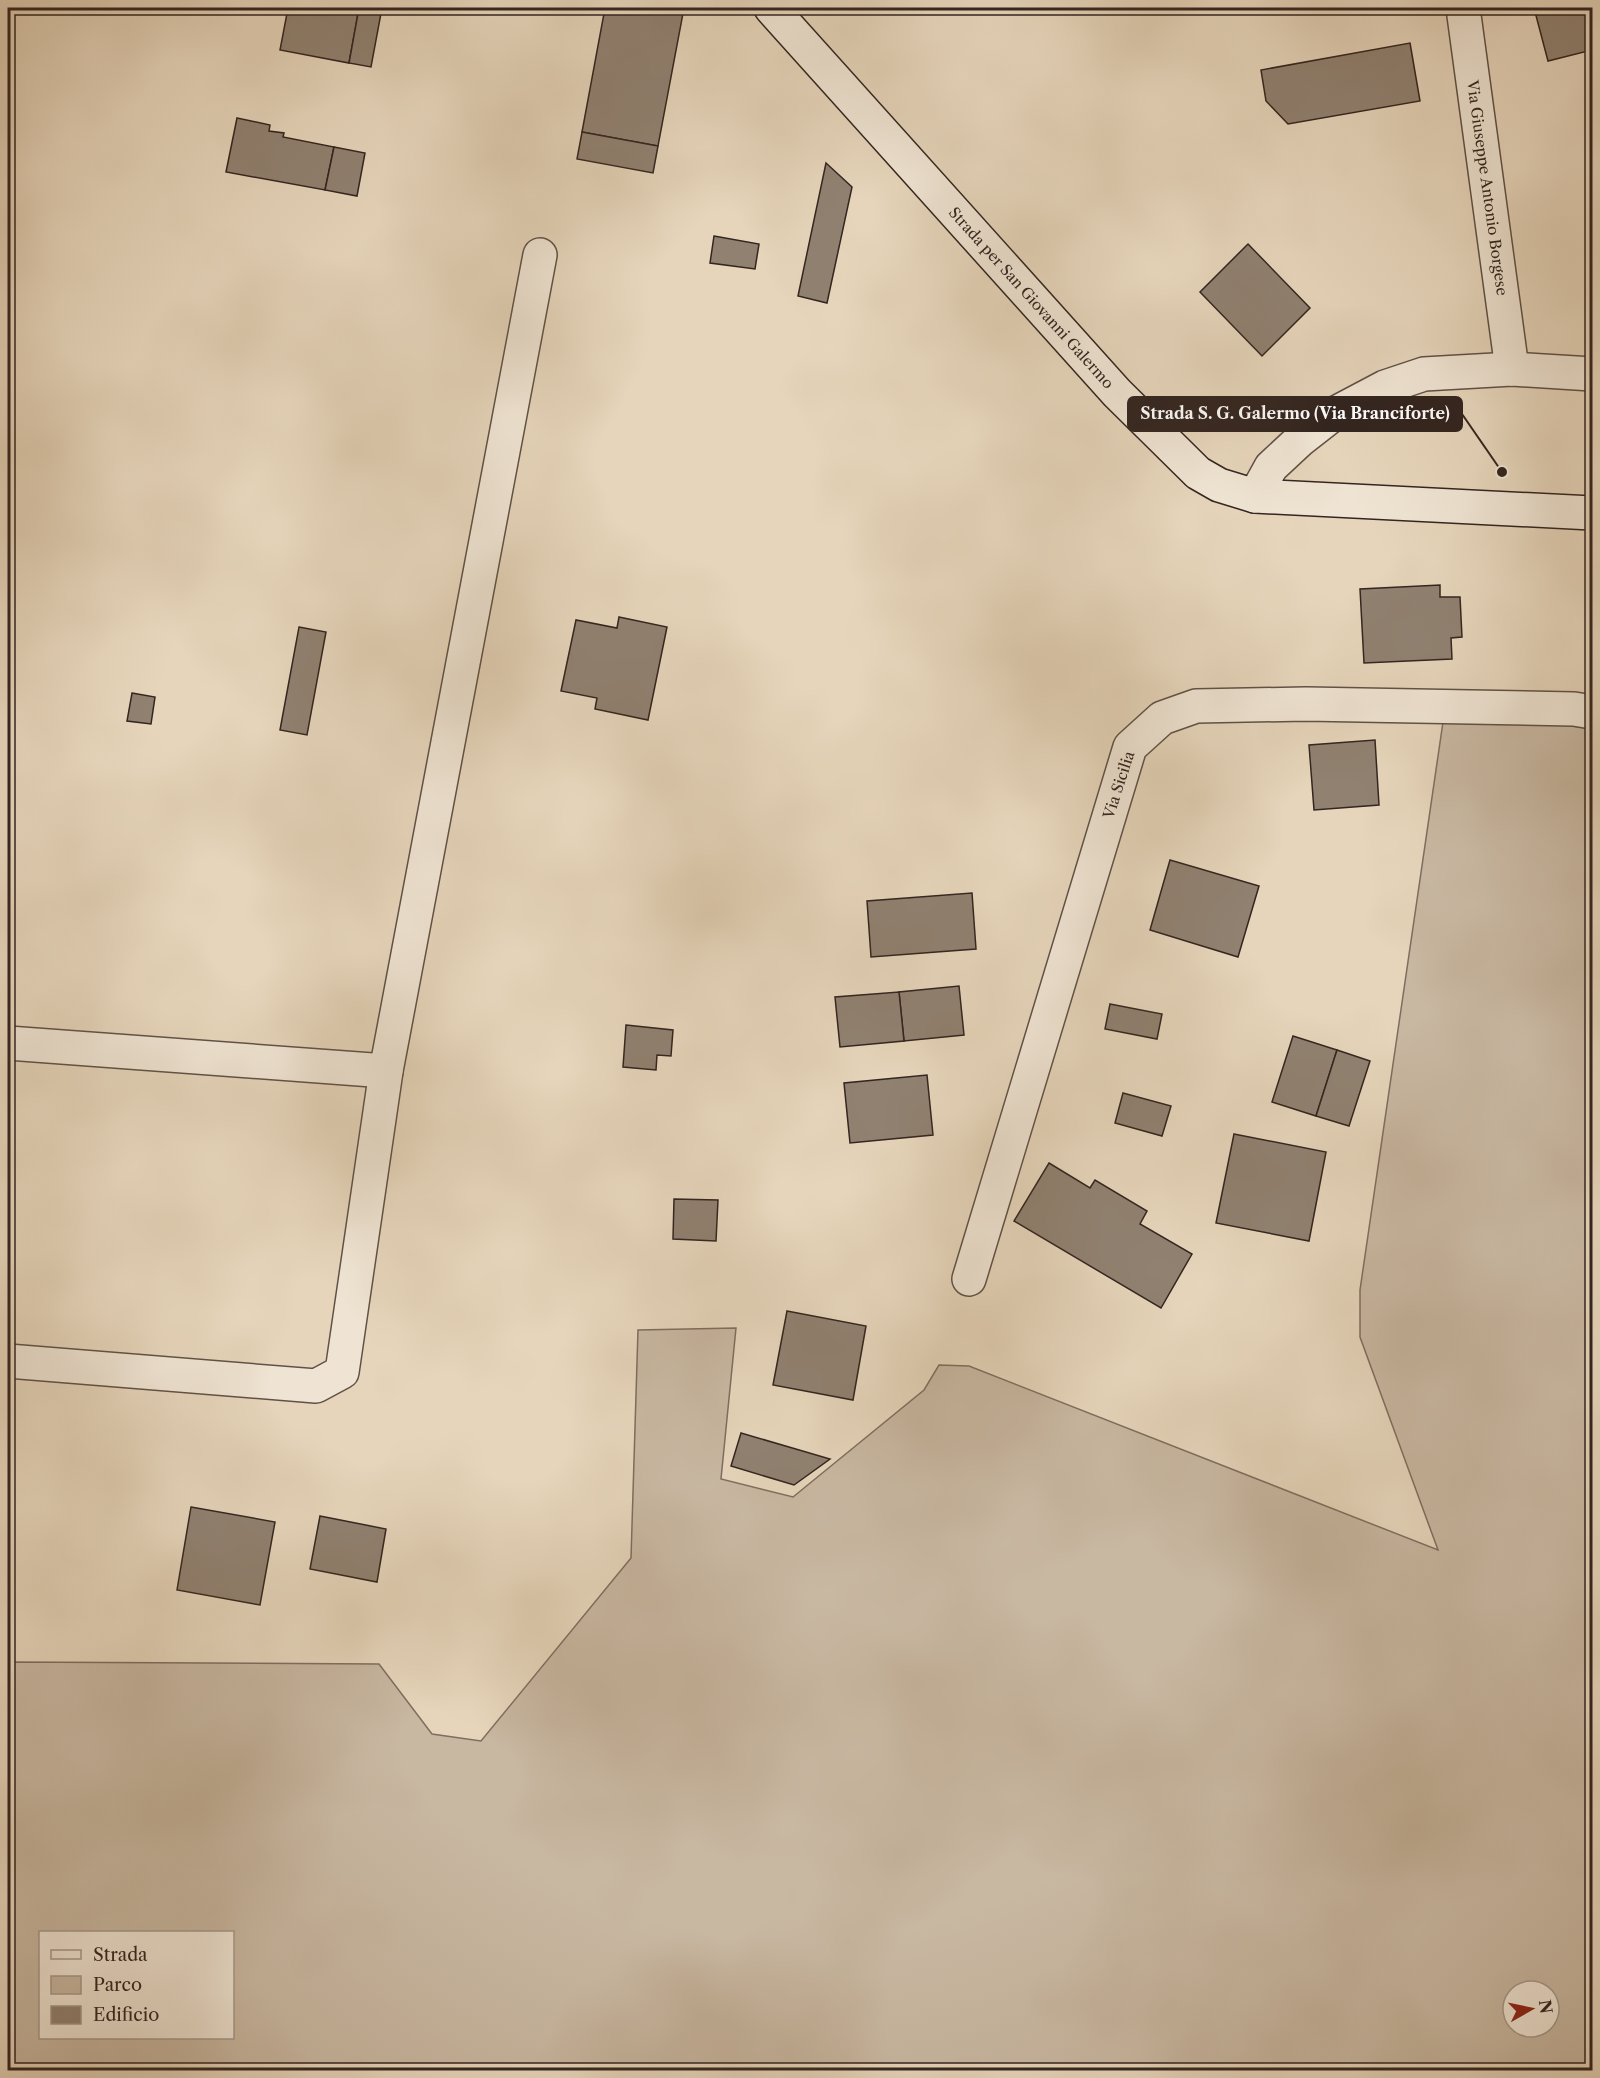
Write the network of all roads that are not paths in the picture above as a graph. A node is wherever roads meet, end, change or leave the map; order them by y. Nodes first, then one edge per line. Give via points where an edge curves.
1 (771, 8) edge
2 (1462, 8) edge
3 (540, 255) dead end
4 (1512, 369) junction
5 (1593, 374) edge
6 (1255, 496) junction
7 (1593, 513) edge
8 (1593, 711) edge
9 (8, 1043) edge
10 (386, 1071) junction
11 (969, 1279) dead end
12 (8, 1360) edge

1 - 6 street, Strada per San Giovanni Galermo via 1117,393 1198,473 1219,485
2 - 4 street, Via Giuseppe Antonio Borgese
3 - 10 street
4 - 5 street
4 - 6 street via 1424,374 1385,387 1332,415 1299,440 1271,467
6 - 7 street, Strada per San Giovanni Galermo
8 - 11 street, Via Sicilia via 1306,704 1196,706 1162,718 1130,747
9 - 10 street
10 - 12 street via 342,1372 316,1386

